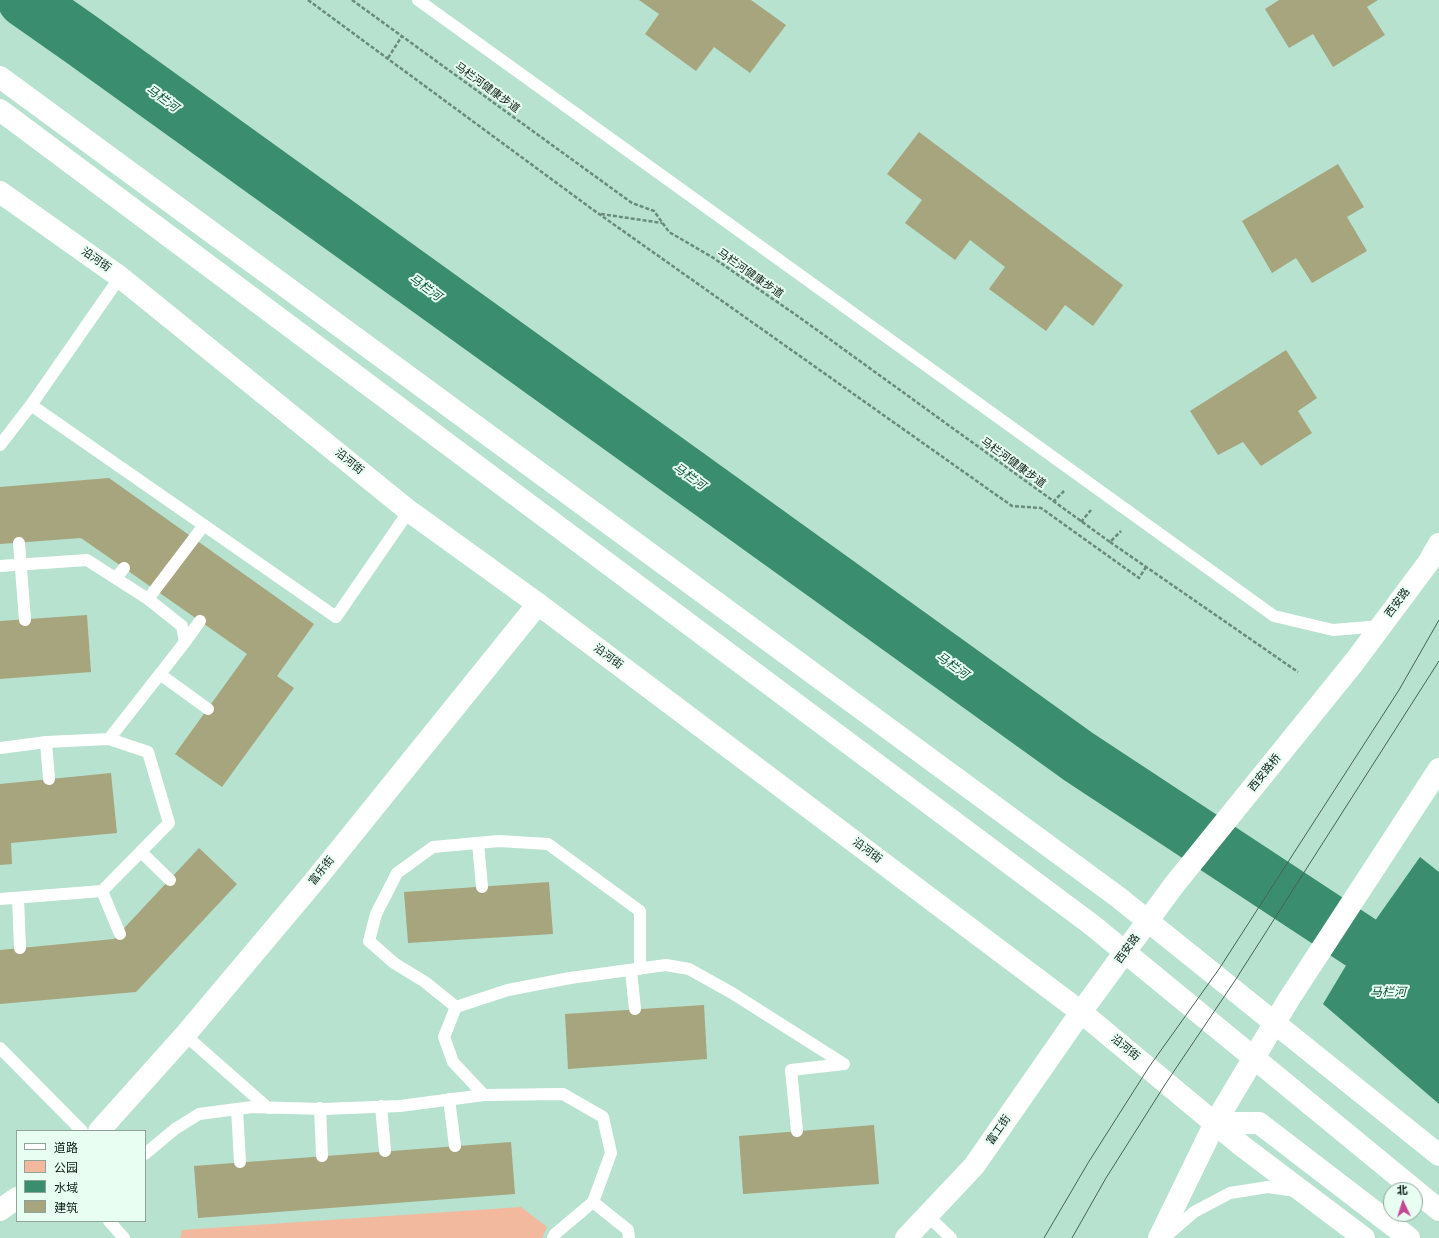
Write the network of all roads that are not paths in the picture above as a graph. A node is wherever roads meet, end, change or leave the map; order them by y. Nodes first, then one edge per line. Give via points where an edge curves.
1 (418, 0) edge
2 (0, 77) edge
3 (0, 110) edge
4 (0, 192) edge
5 (120, 277) junction
6 (32, 405) junction
7 (0, 445) edge
8 (410, 511) junction
9 (204, 525) junction
10 (19, 543) dead end
11 (1439, 544) edge
12 (21, 565) junction
13 (0, 566) edge
14 (124, 568) dead end
15 (116, 578) junction
16 (148, 599) junction
17 (538, 604) junction
18 (25, 620) dead end
19 (200, 621) dead end
20 (1381, 626) junction
21 (185, 642) junction
22 (1355, 661) joint
23 (161, 674) junction
24 (208, 709) dead end
25 (110, 739) junction
26 (46, 742) junction
27 (0, 748) edge
28 (1439, 769) edge
29 (48, 779) dead end
30 (478, 843) junction
31 (141, 852) junction
32 (170, 880) dead end
33 (1174, 885) joint
34 (482, 887) dead end
35 (102, 891) junction
36 (18, 898) junction
37 (0, 899) edge
38 (120, 934) dead end
39 (20, 948) dead end
40 (636, 970) junction
41 (456, 1006) junction
42 (635, 1009) dead end
43 (1081, 1012) junction
44 (185, 1035) junction
45 (0, 1048) edge
46 (484, 1095) junction
47 (449, 1099) junction
48 (381, 1106) junction
49 (268, 1108) junction
50 (320, 1108) junction
51 (238, 1109) junction
52 (1215, 1123) junction
53 (81, 1130) edge
54 (100, 1130) edge
55 (797, 1131) dead end
56 (455, 1146) dead end
57 (385, 1151) dead end
58 (146, 1153) edge
59 (1439, 1155) edge
60 (322, 1156) dead end
61 (240, 1162) dead end
62 (1304, 1192) junction
63 (16, 1199) edge
64 (593, 1202) junction
65 (0, 1210) edge
66 (1439, 1210) edge
67 (928, 1216) junction
68 (110, 1222) edge
69 (124, 1238) edge
70 (553, 1238) edge
71 (629, 1238) edge
72 (906, 1238) edge
73 (951, 1238) edge
74 (1159, 1238) edge
75 (1164, 1238) edge
76 (1364, 1238) edge
77 (1409, 1238) edge

1 - 20 lane via 1274,616 1333,630
2 - 59 main road via 1118,897
3 - 66 main road via 1092,925
4 - 5 main road, 沿河街
5 - 6 lane
5 - 8 main road, 沿河街
6 - 7 lane
6 - 9 lane
8 - 9 lane via 336,617
8 - 17 main road, 沿河街
9 - 16 lane
10 - 12 lane
11 - 20 main road, 西安路
12 - 13 lane
12 - 15 lane via 87,560
12 - 18 lane
14 - 15 lane
15 - 16 lane
16 - 21 lane via 182,626
17 - 43 main road, 沿河街
17 - 44 main road, 富乐街 via 312,884
19 - 21 lane
20 - 22 main road, 西安路
21 - 23 lane
22 - 33 main road, 西安路桥
23 - 24 lane
23 - 25 lane
25 - 26 lane
25 - 31 lane via 148,752 169,823
26 - 27 lane
26 - 29 lane
28 - 52 main road via 1289,999
30 - 34 lane
30 - 40 lane via 499,841 548,844 640,910
30 - 41 lane via 432,846 397,873 376,914 369,941 394,963 425,982
31 - 32 lane
31 - 35 lane
33 - 43 main road, 西安路
35 - 36 lane
35 - 38 lane
36 - 37 lane
36 - 39 lane
40 - 41 lane via 570,978 508,990
40 - 42 lane
40 - 55 lane via 666,965 689,969 732,993 844,1064 791,1070
41 - 46 lane via 444,1037 453,1062
43 - 52 main road, 沿河街
43 - 67 main road, 富工街 via 974,1166
44 - 49 lane
44 - 54 main road, 富乐街
45 - 53 lane
46 - 47 lane
46 - 64 lane via 563,1094 604,1117 611,1153
47 - 48 lane
47 - 56 lane
48 - 50 lane
48 - 57 lane
49 - 50 lane
49 - 51 lane
50 - 60 lane
51 - 58 lane via 199,1114 175,1129
51 - 61 lane
52 - 62 main road, 沿河街
52 - 74 main road
52 - 77 main road via 1259,1123
62 - 75 lane via 1268,1187 1230,1192 1194,1212
62 - 76 main road, 沿河街
63 - 65 main road
64 - 70 lane
64 - 71 lane via 628,1230
67 - 72 main road, 富工街
67 - 73 lane
68 - 69 lane

